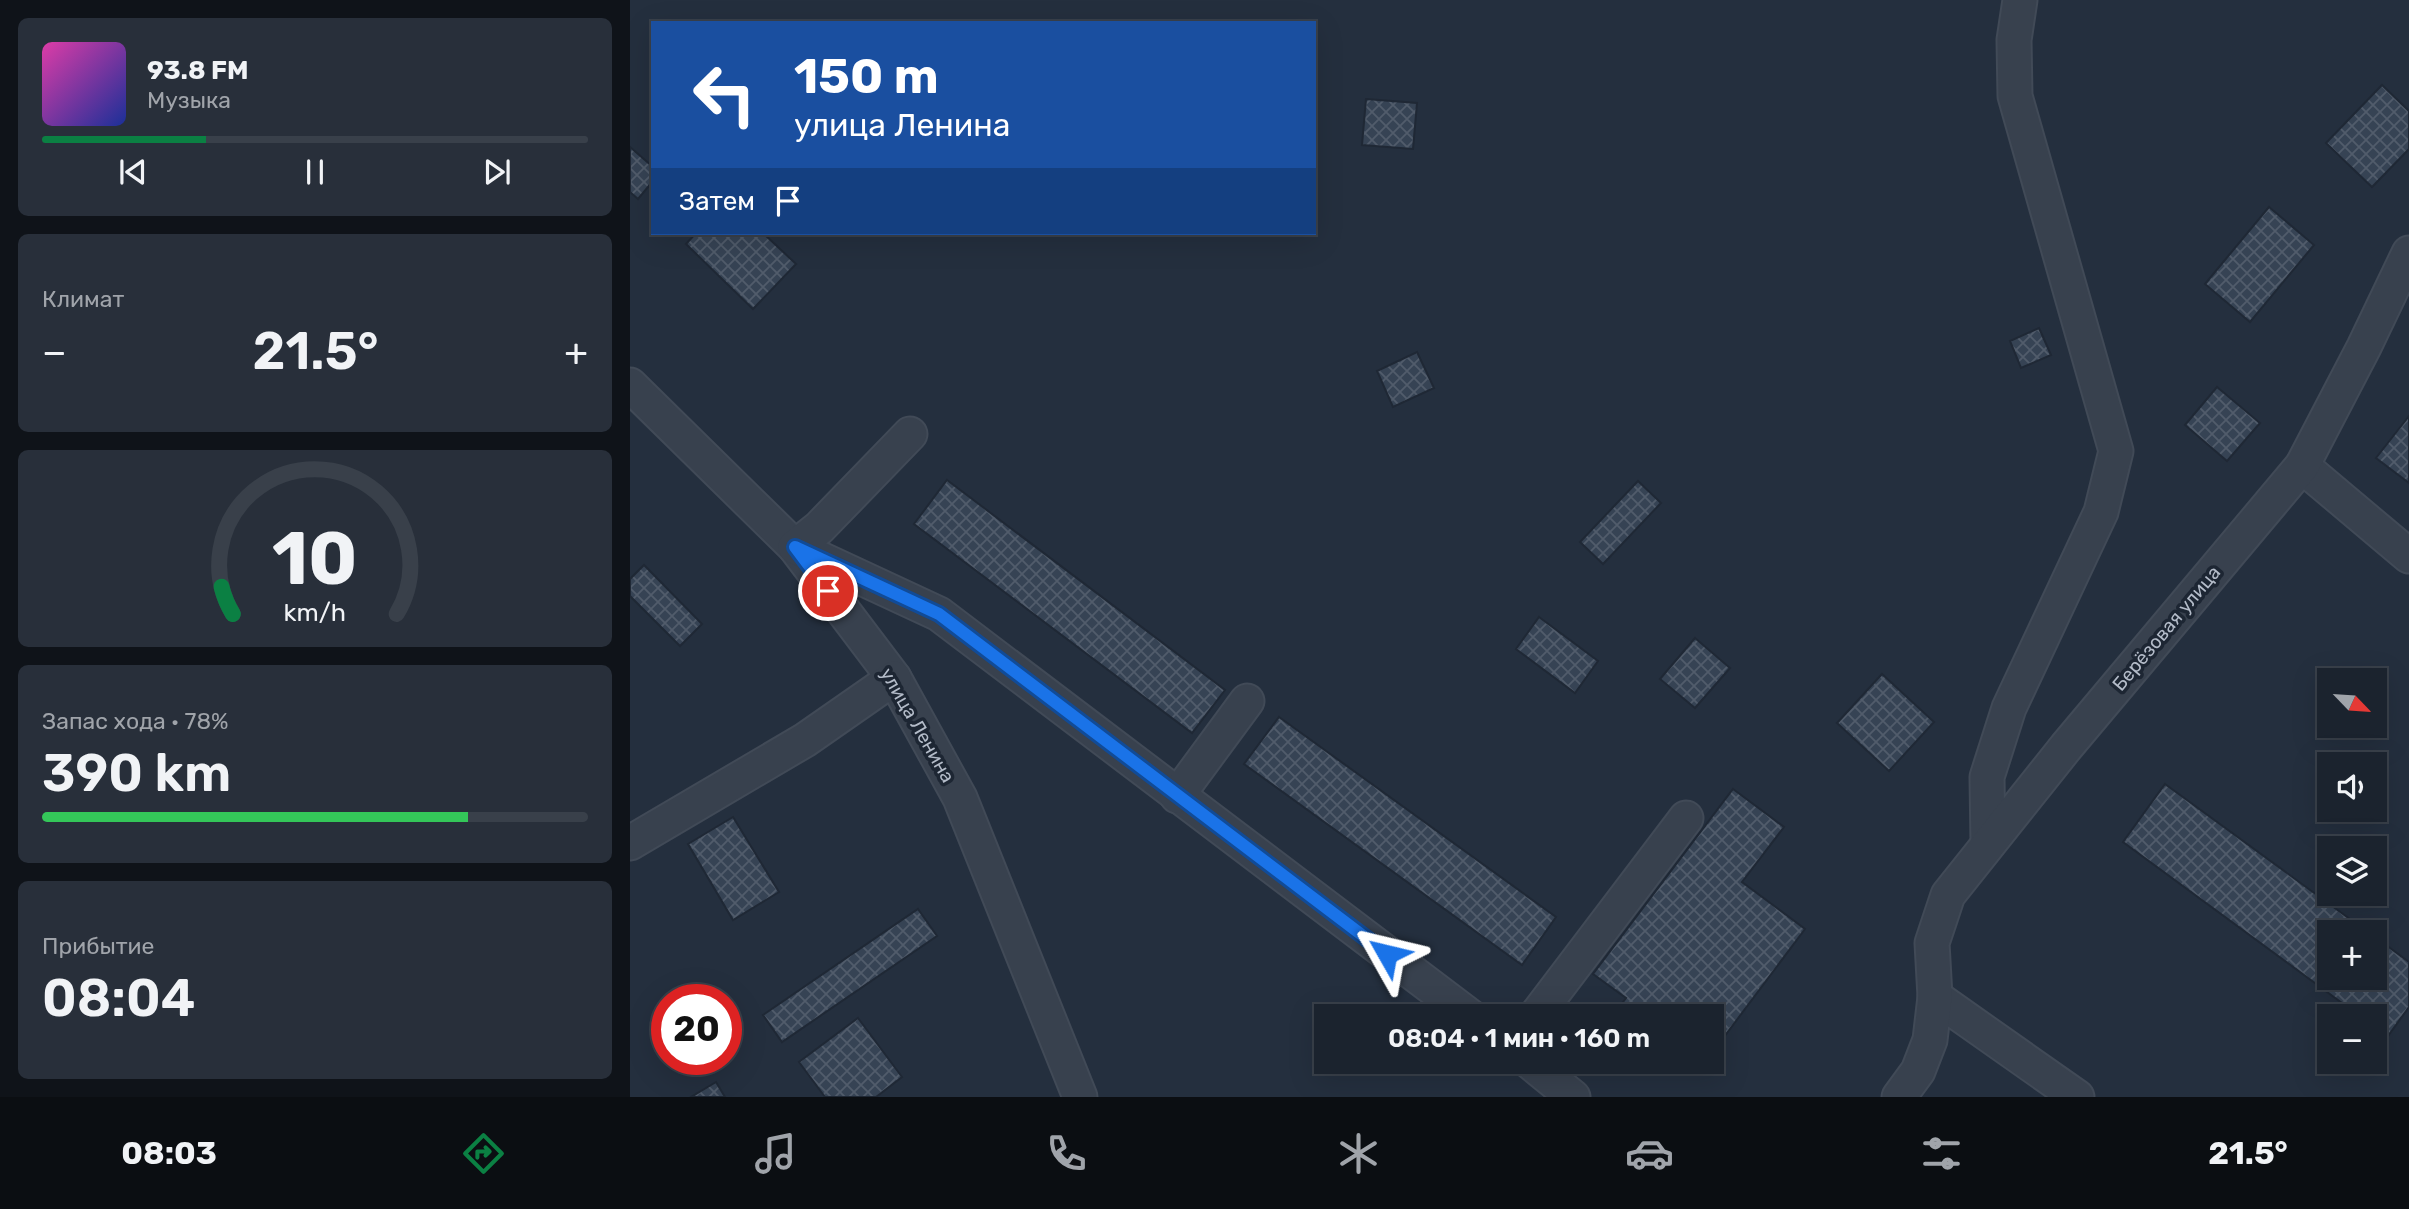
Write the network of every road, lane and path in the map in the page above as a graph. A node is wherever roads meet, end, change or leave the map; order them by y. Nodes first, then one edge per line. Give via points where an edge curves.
1 (2020, 0) edge
2 (2409, 253) edge
3 (630, 385) edge
4 (910, 434) dead end
5 (2302, 466) junction
6 (795, 547) junction
7 (2409, 556) edge
8 (894, 678) junction
9 (1247, 701) dead end
10 (1177, 796) junction
11 (1686, 818) dead end
12 (630, 843) edge
13 (1988, 844) junction
14 (1935, 997) junction
15 (1454, 1004) edge
16 (1545, 1004) edge
17 (1545, 1074) edge
18 (1075, 1095) edge
19 (1573, 1097) edge
20 (1899, 1097) edge
21 (2077, 1097) edge

1 - 13 street via 2014,40 2015,96 2116,451 2101,512 2009,708 1987,777
2 - 5 street, Берёзовая улица
3 - 6 street, улица Ленина
4 - 6 street
5 - 7 street
5 - 13 street, Берёзовая улица
6 - 8 street, улица Ленина
6 - 10 street via 939,614
8 - 12 street via 805,740
8 - 18 street, улица Ленина via 960,798
9 - 10 street
10 - 15 street
11 - 16 street
13 - 14 street, Берёзовая улица via 1948,895 1932,943
14 - 20 street, Берёзовая улица via 1930,1040 1918,1071
14 - 21 street
17 - 19 street

